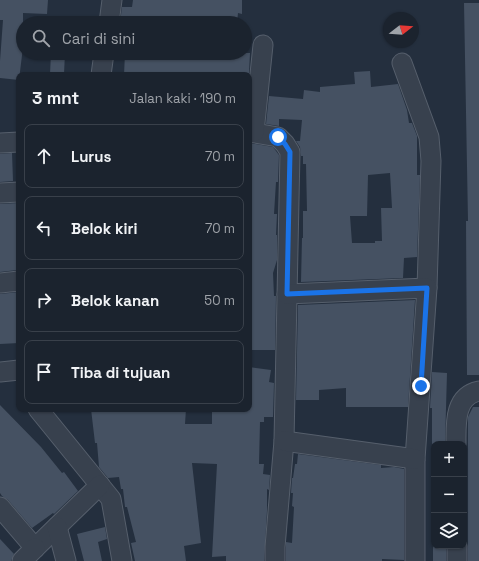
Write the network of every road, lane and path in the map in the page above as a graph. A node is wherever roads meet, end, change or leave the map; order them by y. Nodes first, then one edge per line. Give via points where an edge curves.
1 (112, 0) edge
2 (110, 16) edge
3 (264, 45) dead end
4 (103, 60) edge
5 (402, 62) dead end
6 (101, 72) edge
7 (252, 132) edge
8 (16, 142) edge
9 (0, 143) edge
10 (0, 192) edge
11 (16, 192) edge
12 (16, 281) edge
13 (0, 283) edge
14 (427, 288) junction
15 (287, 294) junction
16 (479, 391) edge
17 (40, 412) edge
18 (284, 441) junction
19 (456, 441) edge
20 (415, 459) junction
21 (100, 485) junction
22 (0, 506) edge
23 (57, 527) junction
24 (457, 549) edge
25 (29, 554) edge
26 (66, 561) edge
27 (122, 561) edge
28 (275, 561) edge
29 (415, 561) edge
30 (457, 561) edge

1 - 2 street
3 - 7 street
4 - 6 street
5 - 14 street via 429,137 431,161
7 - 15 street via 278,137 290,152
8 - 9 street
10 - 11 street
12 - 13 street
14 - 15 street
14 - 20 street
15 - 18 street
16 - 19 street via 471,393 461,403 456,421
17 - 21 street
18 - 20 street
18 - 28 street
20 - 29 street
21 - 23 street
21 - 27 street via 111,499
22 - 25 street
23 - 25 street
23 - 26 street
24 - 30 street

